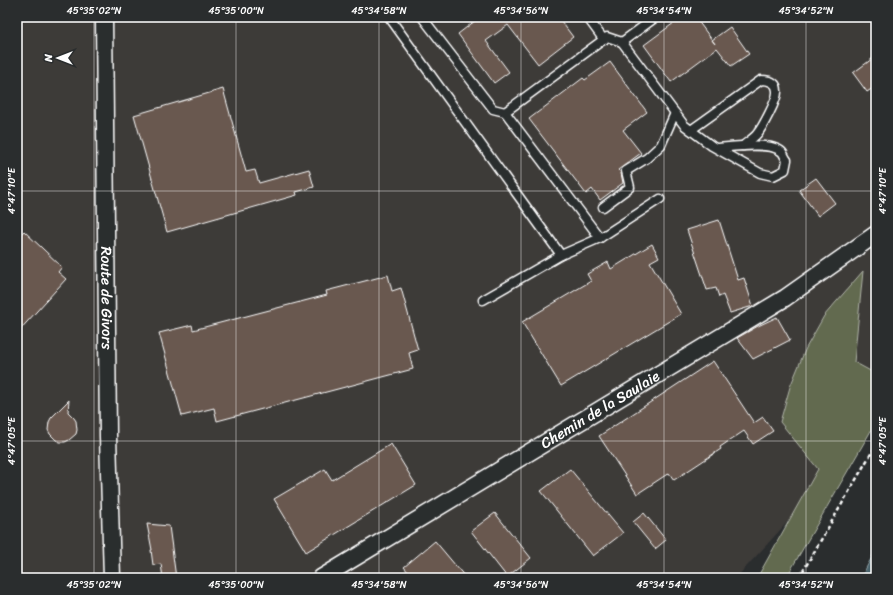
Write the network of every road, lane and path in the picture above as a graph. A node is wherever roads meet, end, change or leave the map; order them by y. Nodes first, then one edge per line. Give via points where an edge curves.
1 (104, 17) edge
2 (389, 17) edge
3 (422, 17) edge
4 (587, 17) edge
5 (656, 17) edge
6 (604, 40) junction
7 (622, 42) junction
8 (506, 112) junction
9 (675, 113) junction
10 (691, 130) junction
11 (742, 146) junction
12 (717, 148) junction
13 (660, 199) dead end
14 (603, 207) dead end
15 (876, 234) edge
16 (600, 238) junction
17 (561, 255) junction
18 (483, 300) dead end
19 (876, 445) edge
20 (112, 578) edge
21 (321, 578) edge
22 (799, 578) edge

1 - 20 street, Route de Givors
2 - 17 lane
3 - 8 lane via 493,109
4 - 6 lane
5 - 7 lane
6 - 7 lane via 607,38
6 - 8 lane
7 - 9 lane
8 - 16 lane
9 - 10 lane
9 - 14 lane via 662,145 626,171 630,187
10 - 11 lane via 761,80 769,80 777,91 774,104 757,134
10 - 12 lane
11 - 12 lane
11 - 12 lane via 770,146 782,152 787,160 785,170 773,176 760,173
13 - 16 lane
15 - 21 street, Chemin de la Saulaie via 785,298
16 - 17 lane
17 - 18 lane
19 - 22 path

